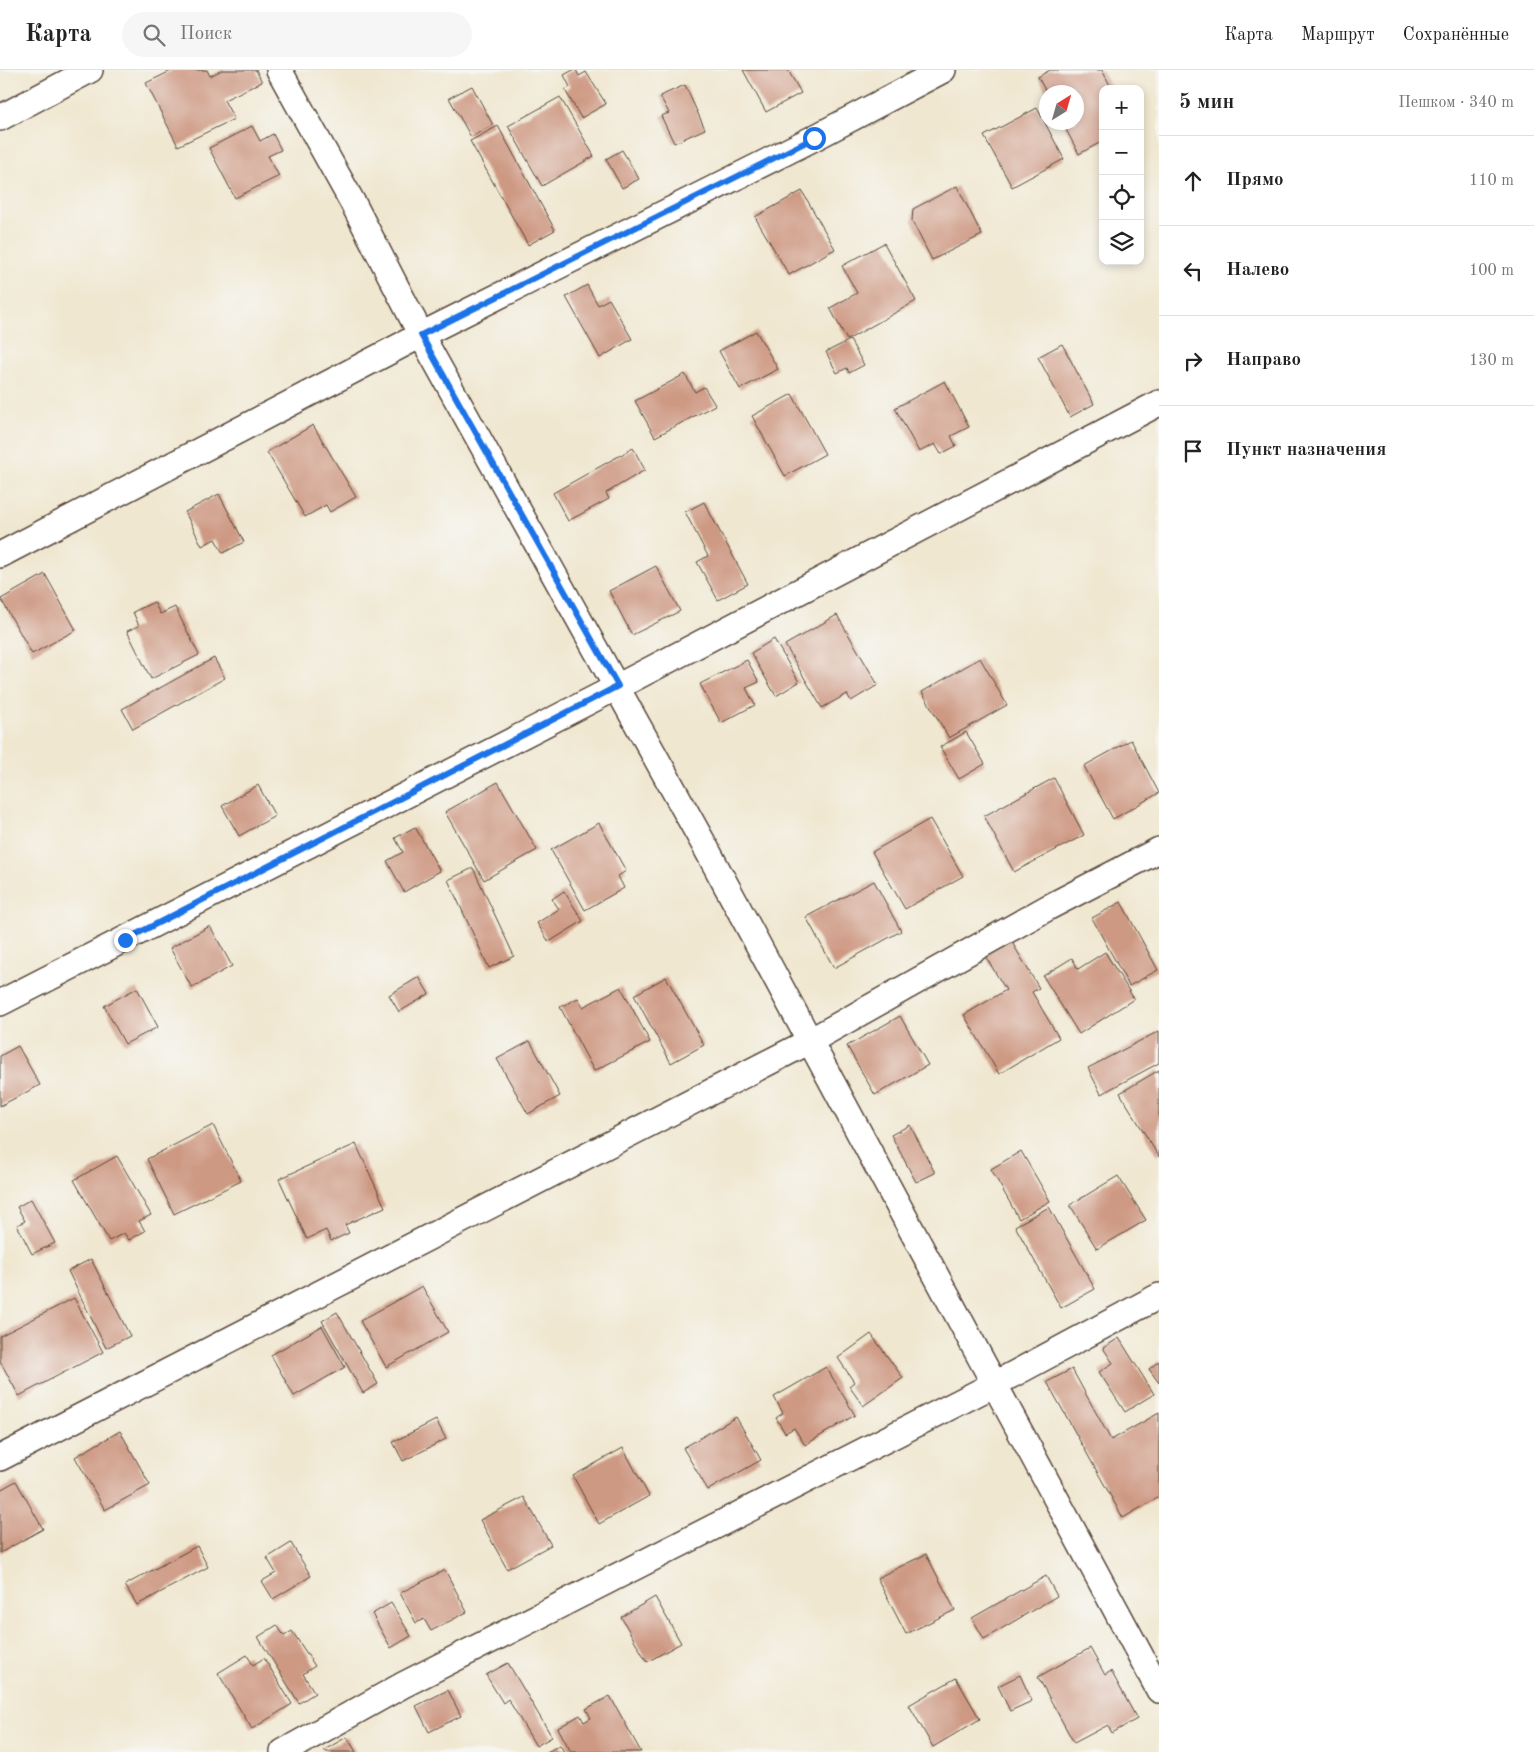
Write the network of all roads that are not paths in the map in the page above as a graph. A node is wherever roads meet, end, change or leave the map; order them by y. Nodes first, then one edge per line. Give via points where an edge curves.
1 (90, 70) edge
2 (279, 70) edge
3 (943, 70) edge
4 (0, 118) edge
5 (421, 335) junction
6 (1159, 403) edge
7 (0, 555) edge
8 (618, 686) junction
9 (1159, 850) edge
10 (0, 1003) edge
11 (810, 1041) junction
12 (1159, 1296) edge
13 (994, 1384) junction
14 (0, 1458) edge
15 (1159, 1690) edge
16 (283, 1752) edge

1 - 4 street
2 - 5 street
3 - 5 street
5 - 7 street
5 - 8 street
6 - 8 street
8 - 10 street
8 - 11 street
9 - 11 street
11 - 13 street
11 - 14 street
12 - 13 street
13 - 15 street
13 - 16 street via 403,1685

